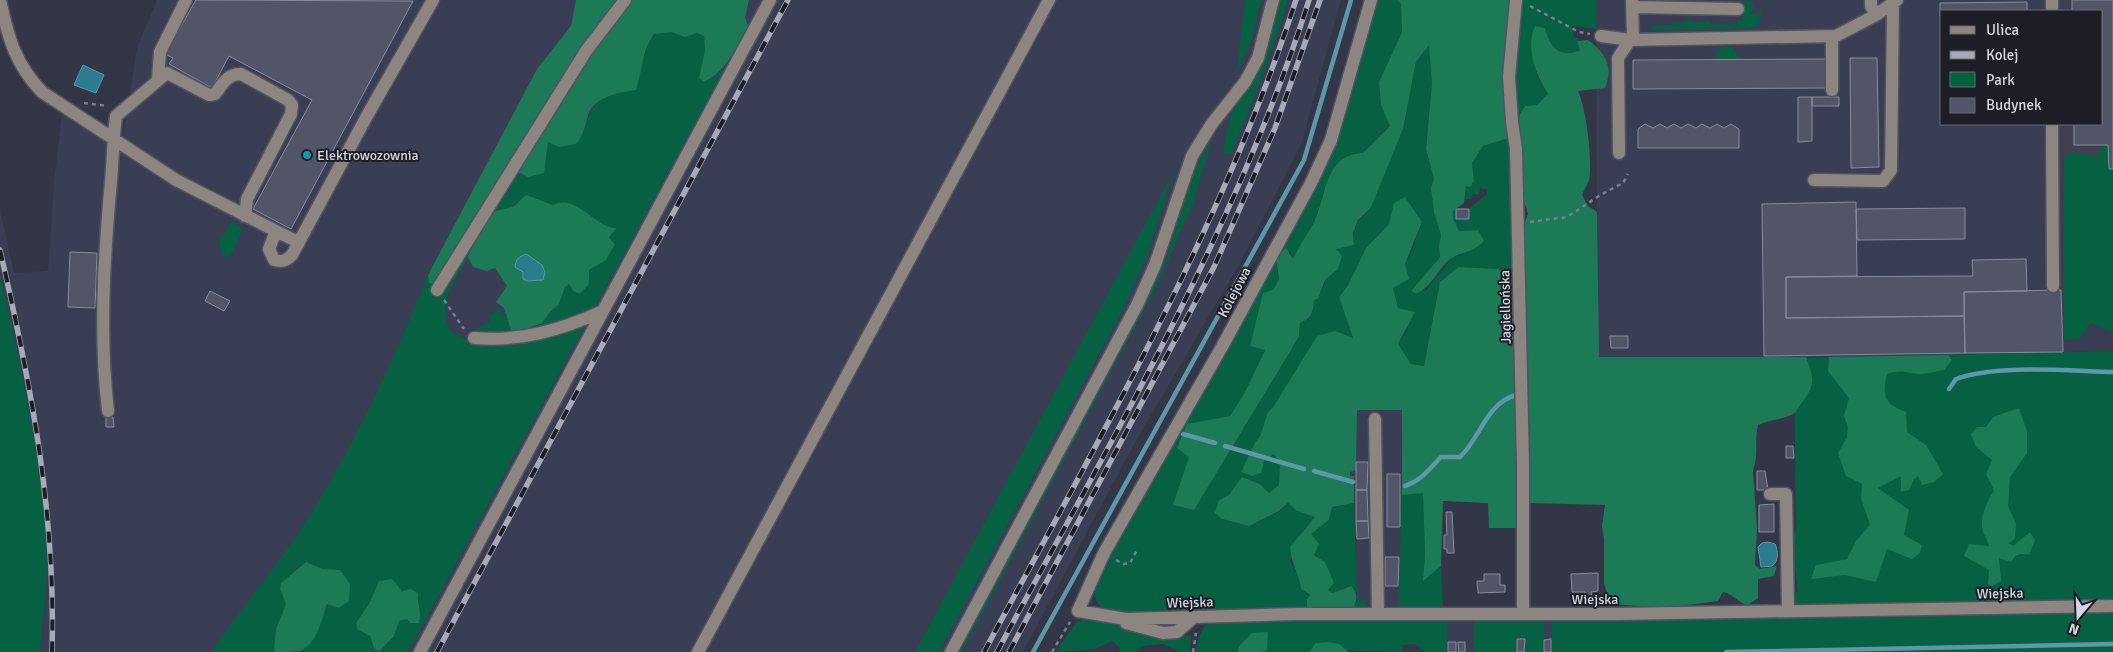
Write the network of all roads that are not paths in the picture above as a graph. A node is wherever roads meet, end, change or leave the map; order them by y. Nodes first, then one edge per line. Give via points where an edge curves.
1 (0, 0) edge
2 (186, 0) edge
3 (433, 0) edge
4 (625, 0) edge
5 (770, 0) edge
6 (1049, 0) edge
7 (1273, 0) edge
8 (1371, 0) edge
9 (1871, 0) edge
10 (1895, 1) edge
11 (1522, 2) edge
12 (1632, 4) edge
13 (1738, 9) dead end
14 (1876, 15) junction
15 (1601, 36) road end
16 (1832, 36) junction
17 (1631, 40) junction
18 (158, 78) junction
19 (1832, 90) dead end
20 (2052, 125) edge
21 (113, 138) junction
22 (1619, 153) dead end
23 (1814, 180) dead end
24 (245, 216) junction
25 (276, 232) junction
26 (298, 242) junction
27 (2054, 286) dead end
28 (437, 290) road end
29 (603, 311) junction
30 (474, 338) road end
31 (108, 412) dead end
32 (1375, 419) dead end
33 (1770, 494) dead end
34 (1090, 585) junction
35 (2113, 606) edge
36 (1078, 611) joint
37 (1788, 611) junction
38 (1378, 614) junction
39 (1523, 614) junction
40 (1101, 615) junction
41 (420, 652) edge
42 (698, 652) edge
43 (951, 652) edge

1 - 21 street via 10,39 27,76 42,92
2 - 18 street via 160,52
3 - 26 street
4 - 28 street via 586,51
5 - 29 street
6 - 42 street
7 - 43 street via 1258,58 1245,82 1211,125 1192,156 1155,265 1137,305
8 - 34 street, Kolejowa via 1331,140 1315,174 1104,553
9 - 14 street
10 - 14 street
10 - 23 street via 1891,170 1883,181
11 - 39 street, Jagiellońska via 1509,76 1516,149 1518,223
12 - 13 street
12 - 17 street
14 - 16 street via 1840,35
15 - 17 street
16 - 17 street
16 - 19 street
17 - 22 street via 1618,58
18 - 21 street via 116,116
18 - 24 street via 167,73 208,96 215,94 227,78 235,73 241,74 292,105 291,114 247,199
20 - 27 street
21 - 24 street via 182,183
21 - 31 street via 103,350
24 - 25 street
25 - 26 street
25 - 26 street via 269,249 274,260 288,259
29 - 30 street via 534,335 508,340
29 - 41 street
32 - 38 street
33 - 37 street via 1786,494
34 - 36 street, Kolejowa
34 - 40 street via 1090,599
35 - 37 street, Wiejska
36 - 40 street, Wiejska
37 - 39 street, Wiejska
38 - 39 street, Wiejska
38 - 40 street, Wiejska via 1194,617 1137,622

